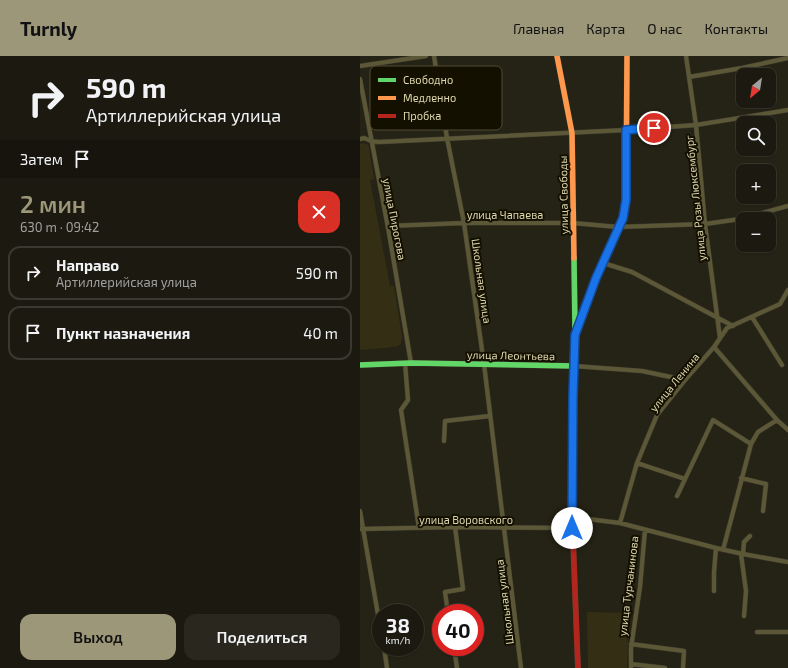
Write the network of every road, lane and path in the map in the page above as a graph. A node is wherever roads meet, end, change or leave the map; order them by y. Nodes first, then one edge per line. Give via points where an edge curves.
1 (426, 56) edge
2 (434, 56) edge
3 (557, 56) edge
4 (626, 56) edge
5 (686, 56) edge
6 (788, 58) edge
7 (360, 66) edge
8 (436, 66) edge
9 (689, 77) junction
10 (360, 79) edge
11 (788, 110) edge
12 (696, 125) junction
13 (446, 130) edge
14 (626, 130) junction
15 (572, 133) junction
16 (447, 138) junction
17 (360, 139) edge
18 (371, 141) junction
19 (788, 206) edge
20 (464, 223) junction
21 (573, 223) junction
22 (705, 224) junction
23 (388, 226) junction
24 (618, 227) junction
25 (603, 263) junction
26 (788, 290) edge
27 (752, 316) junction
28 (717, 318) junction
29 (733, 326) junction
30 (575, 335) junction
31 (720, 339) junction
32 (714, 347) junction
33 (408, 363) junction
34 (484, 364) junction
35 (360, 365) edge
36 (782, 365) dead end
37 (574, 366) junction
38 (685, 380) junction
39 (490, 416) junction
40 (777, 420) junction
41 (788, 430) edge
42 (444, 441) dead end
43 (751, 444) junction
44 (638, 463) junction
45 (741, 478) junction
46 (685, 479) junction
47 (677, 496) dead end
48 (360, 511) edge
49 (763, 511) dead end
50 (572, 516) junction
51 (620, 523) junction
52 (455, 527) junction
53 (361, 528) edge
54 (419, 528) junction
55 (504, 528) junction
56 (572, 528) junction
57 (645, 530) junction
58 (750, 536) dead end
59 (716, 548) junction
60 (723, 550) junction
61 (742, 554) junction
62 (788, 562) edge
63 (714, 591) dead end
64 (376, 604) edge
65 (447, 604) edge
66 (744, 616) dead end
67 (757, 632) dead end
68 (788, 632) edge
69 (631, 644) junction
70 (385, 656) edge
71 (455, 656) edge
72 (631, 666) edge
73 (387, 668) edge
74 (457, 668) edge
75 (521, 668) edge
76 (578, 668) edge
77 (665, 668) edge
78 (683, 668) edge

1 - 7 street
2 - 8 street, Школьная улица
3 - 15 street, улица Свободы
4 - 14 street
5 - 9 street, улица Розы Люксембург
6 - 9 street
9 - 12 street, улица Розы Люксембург
10 - 18 street, улица Пирогова
11 - 12 street
12 - 14 street
12 - 22 street, улица Розы Люксембург
13 - 16 street, Школьная улица
14 - 15 street
14 - 24 street via 626,200 623,218
15 - 16 street
15 - 21 street, улица Свободы
16 - 18 street
16 - 20 street, Школьная улица
17 - 18 street
18 - 23 street, улица Пирогова
19 - 22 street, улица Чапаева via 740,219
20 - 21 street, улица Чапаева
20 - 23 street, улица Чапаева
20 - 34 street, Школьная улица
21 - 24 street, улица Чапаева
21 - 30 street, улица Свободы
22 - 24 street, улица Чапаева
22 - 28 street, улица Розы Люксембург
23 - 33 street, улица Пирогова
24 - 25 street
25 - 28 street via 632,272
25 - 30 street
26 - 27 street, улица Ленина via 780,304
27 - 29 street, улица Ленина
27 - 36 street
28 - 29 street
28 - 31 street, улица Розы Люксембург
29 - 31 street, улица Ленина via 727,328
30 - 37 street
31 - 32 street, улица Ленина
32 - 38 street, улица Ленина
32 - 40 street
33 - 34 street, улица Леонтьева
33 - 35 street, улица Леонтьева
33 - 54 street, улица Пирогова via 408,400 401,410
34 - 37 street, улица Леонтьева
34 - 39 street, Школьная улица
37 - 38 street, улица Леонтьева via 642,370
37 - 50 street
38 - 44 street, улица Ленина via 657,415
39 - 42 street via 445,421
39 - 55 street, Школьная улица
40 - 41 street
40 - 43 street via 758,432
43 - 45 street
43 - 46 street via 713,420
44 - 46 street
44 - 51 street, улица Ленина
45 - 49 street via 766,484
45 - 60 street
46 - 47 street
48 - 53 street
50 - 51 street
50 - 56 street
51 - 57 street
52 - 54 street, улица Воровского
52 - 55 street, улица Воровского
52 - 65 street via 463,589 445,592
53 - 54 street, улица Воровского
53 - 64 street
55 - 56 street, улица Воровского
55 - 75 street, Школьная улица
56 - 76 street
57 - 59 street
57 - 69 street, улица Турчанинова
58 - 61 street via 744,542
59 - 60 street
59 - 63 street
60 - 61 street
61 - 62 street
61 - 66 street via 746,591
67 - 68 street
69 - 72 street, улица Турчанинова
69 - 78 street, улица Турчанинова via 684,651
70 - 73 street
71 - 74 street
72 - 77 street, улица Турчанинова

